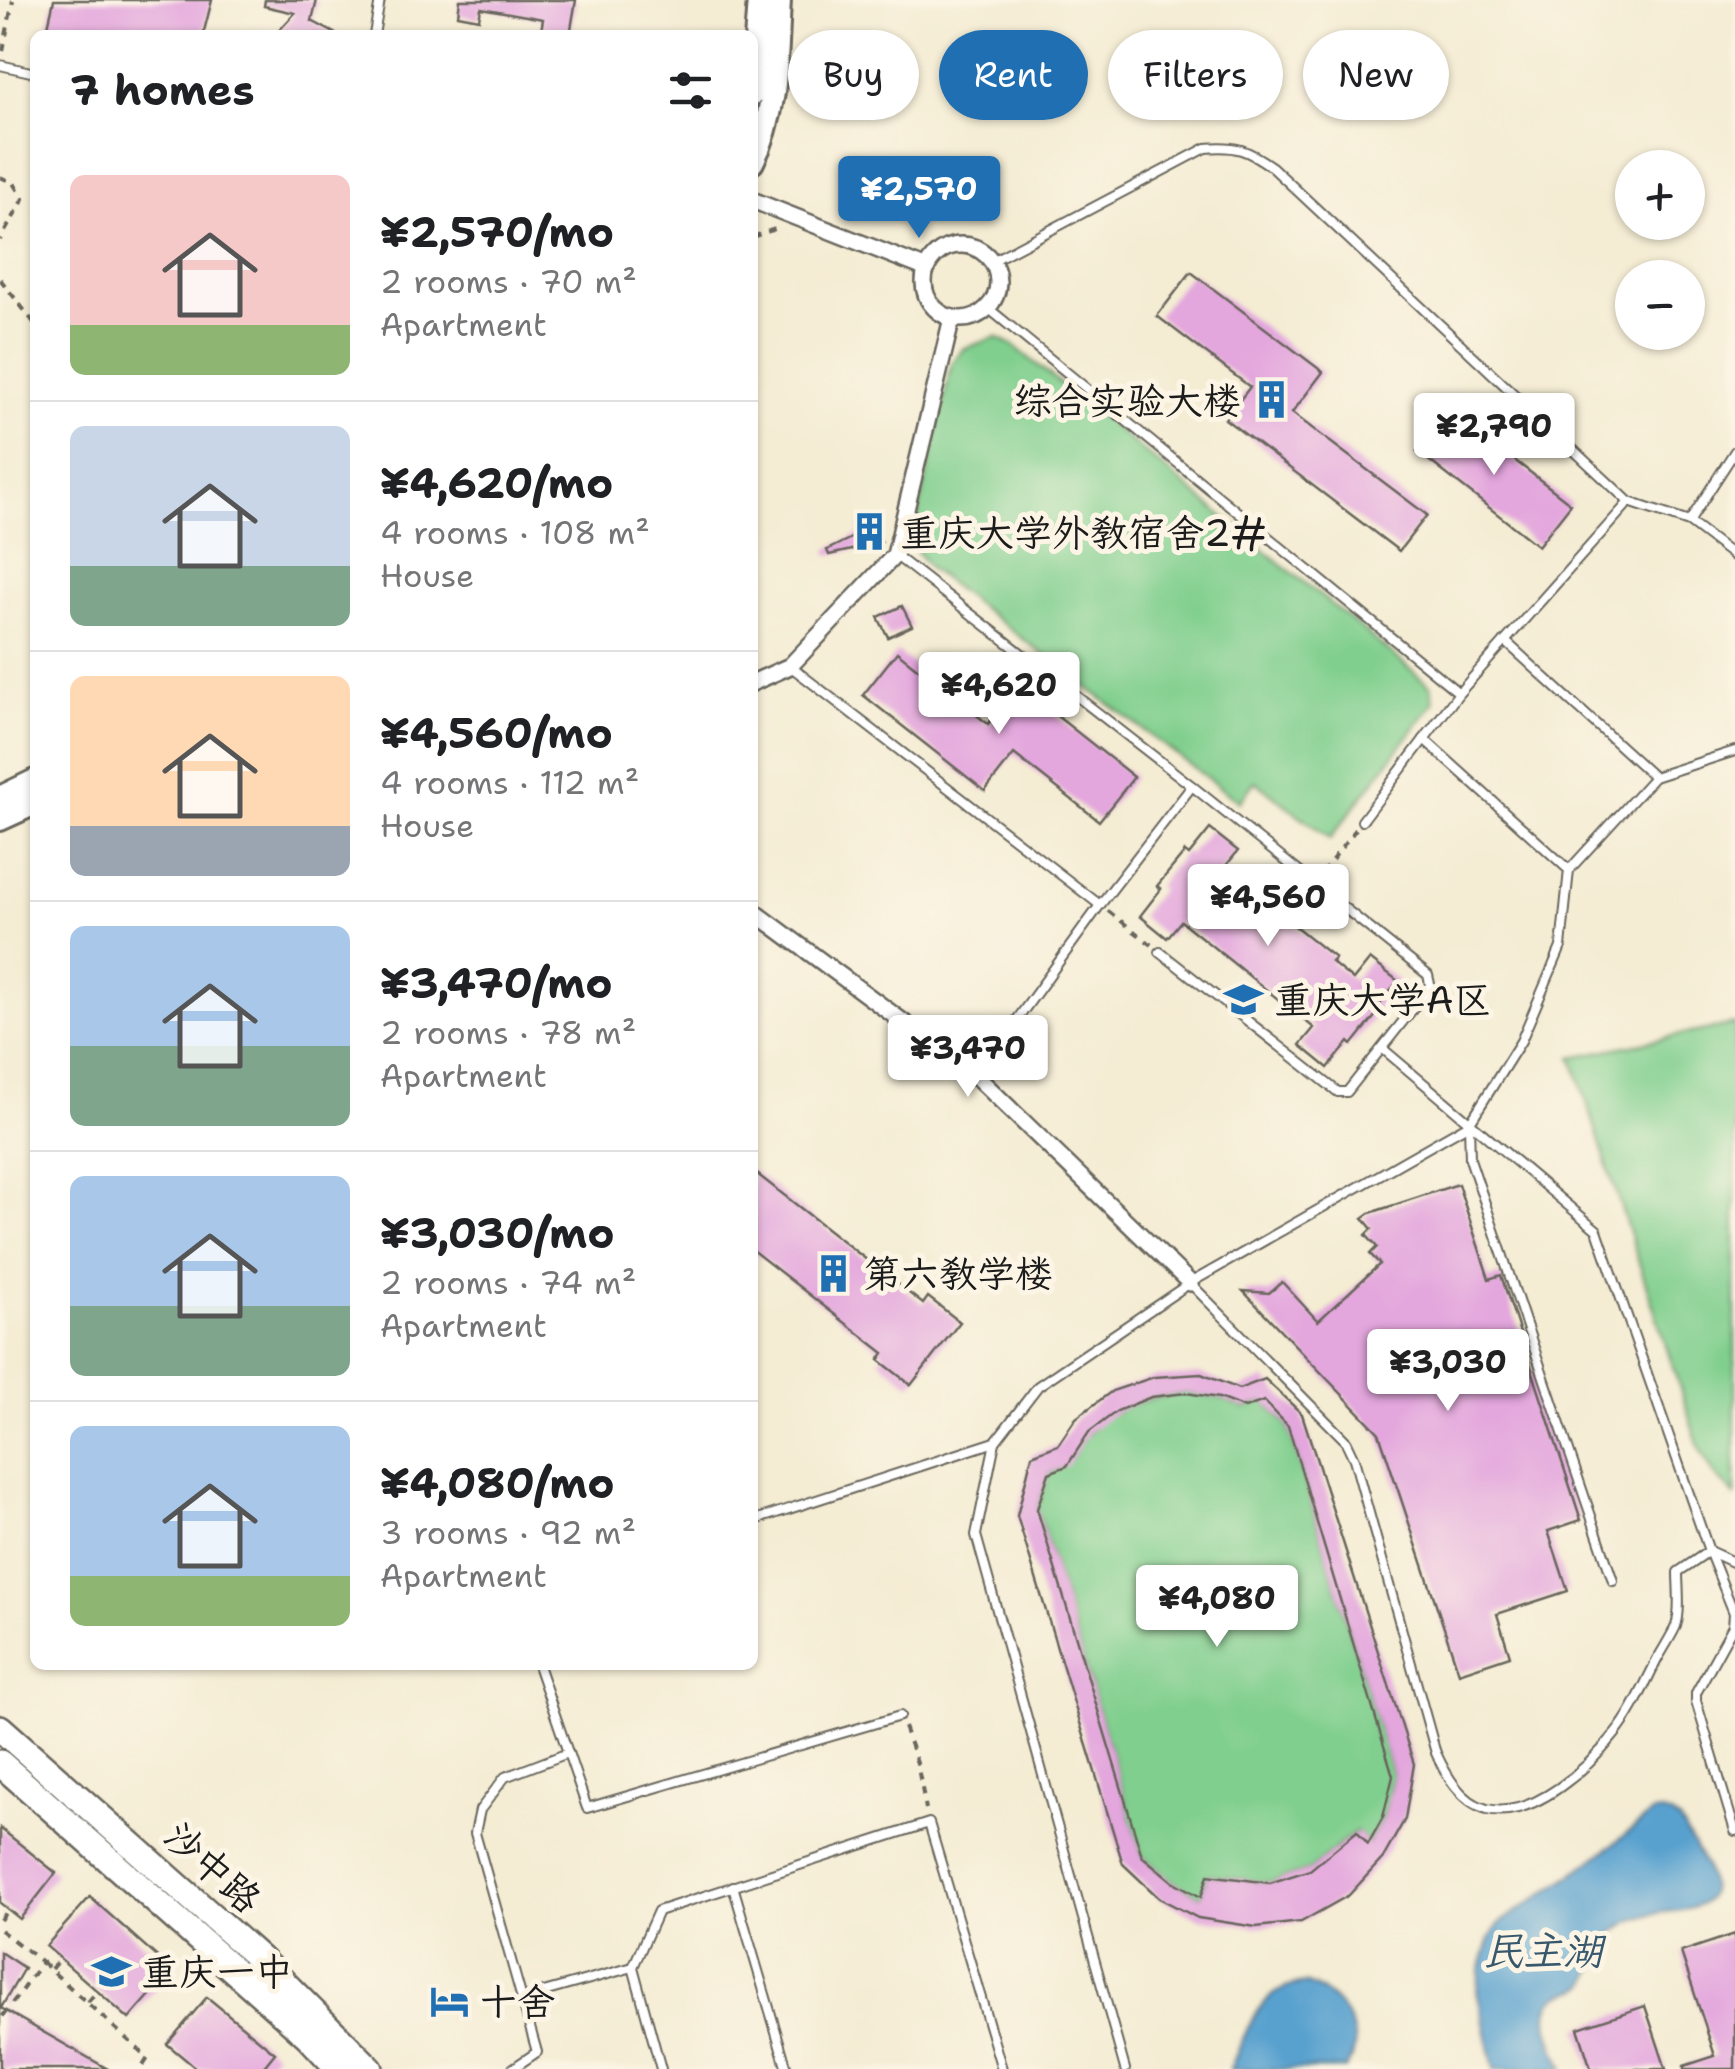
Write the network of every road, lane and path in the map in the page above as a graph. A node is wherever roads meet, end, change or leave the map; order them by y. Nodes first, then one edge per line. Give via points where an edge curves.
1 (13, 0) edge
2 (380, 0) edge
3 (759, 0) edge
4 (779, 0) edge
5 (375, 30) edge
6 (757, 30) edge
7 (0, 66) edge
8 (30, 72) edge
9 (758, 149) edge
10 (0, 177) edge
11 (758, 202) edge
12 (0, 240) edge
13 (992, 261) junction
14 (927, 268) junction
15 (0, 279) edge
16 (988, 308) junction
17 (30, 318) edge
18 (952, 318) junction
19 (1735, 450) edge
20 (1629, 502) junction
21 (1689, 522) junction
22 (896, 555) junction
23 (1735, 557) edge
24 (1505, 641) junction
25 (790, 666) junction
26 (758, 681) edge
27 (1459, 692) junction
28 (1424, 738) junction
29 (1735, 751) edge
30 (1654, 778) junction
31 (30, 784) edge
32 (1192, 786) junction
33 (0, 798) edge
34 (30, 806) edge
35 (0, 820) edge
36 (1362, 822) joint
37 (1569, 870) junction
38 (1315, 883) junction
39 (1100, 905) junction
40 (1295, 910) dead end
41 (758, 914) edge
42 (1160, 952) joint
43 (1382, 1048) junction
44 (976, 1076) junction
45 (1469, 1124) junction
46 (1190, 1283) junction
47 (994, 1442) junction
48 (758, 1519) edge
49 (1709, 1550) junction
50 (1735, 1562) edge
51 (1612, 1581) dead end
52 (540, 1670) edge
53 (900, 1716) joint
54 (0, 1728) edge
55 (568, 1753) junction
56 (0, 1763) edge
57 (928, 1824) junction
58 (1735, 1831) edge
59 (733, 1886) junction
60 (8, 1910) dead end
61 (0, 1920) edge
62 (0, 1930) edge
63 (60, 1958) dead end
64 (42, 1962) junction
65 (633, 1966) junction
66 (51, 1969) junction
67 (97, 1991) dead end
68 (522, 1998) junction
69 (88, 2002) junction
70 (0, 2020) edge
71 (140, 2069) edge
72 (339, 2069) edge
73 (370, 2069) edge
74 (512, 2069) edge
75 (661, 2069) edge
76 (787, 2069) edge
77 (1002, 2069) edge
78 (1125, 2069) edge

1 - 7 path
2 - 5 lane
3 - 6 main road
4 - 9 main road via 769,124
7 - 8 lane
10 - 12 path via 14,183 24,199
11 - 14 street
13 - 14 street via 963,245 941,251
13 - 16 street via 998,286
13 - 20 lane via 1206,148 1231,146 1254,154
14 - 18 street via 926,292
15 - 17 path
16 - 18 street
16 - 27 lane
18 - 22 street
19 - 21 lane
20 - 21 lane
20 - 24 lane
21 - 23 lane
22 - 25 street
22 - 32 lane
24 - 27 lane
24 - 30 lane
25 - 26 street
25 - 39 lane
27 - 28 lane
28 - 36 lane
28 - 37 lane
29 - 30 lane
30 - 37 lane
31 - 33 main road
32 - 38 lane
32 - 39 lane
34 - 35 main road
36 - 38 path
37 - 45 lane via 1561,948 1521,1041
38 - 40 path
38 - 43 lane via 1428,975 1428,991
39 - 42 path
39 - 44 lane
41 - 44 street
42 - 43 lane via 1338,1092 1347,1092
43 - 45 lane
44 - 46 street
45 - 46 lane
45 - 49 lane via 1597,1230
45 - 51 lane via 1470,1159
46 - 47 lane via 1038,1386
46 - 49 lane via 1345,1440 1436,1754 1446,1776 1483,1808 1544,1797 1616,1733 1677,1622 1678,1572
47 - 48 lane
47 - 78 lane via 976,1535
49 - 50 lane
49 - 58 lane via 1733,1626 1696,1701
52 - 55 lane
53 - 55 lane via 586,1808
53 - 57 path
54 - 73 main road, 沙中路 via 260,1959
55 - 68 lane via 505,1777 480,1810 474,1833
56 - 72 main road, 沙中路
57 - 59 lane
57 - 77 lane
59 - 65 lane via 658,1911
59 - 76 lane
60 - 61 path
62 - 64 path
63 - 66 path
64 - 66 path
64 - 70 path
65 - 68 lane
65 - 75 lane
66 - 69 path
67 - 69 path
68 - 74 lane via 537,2052
69 - 71 path via 148,2058

